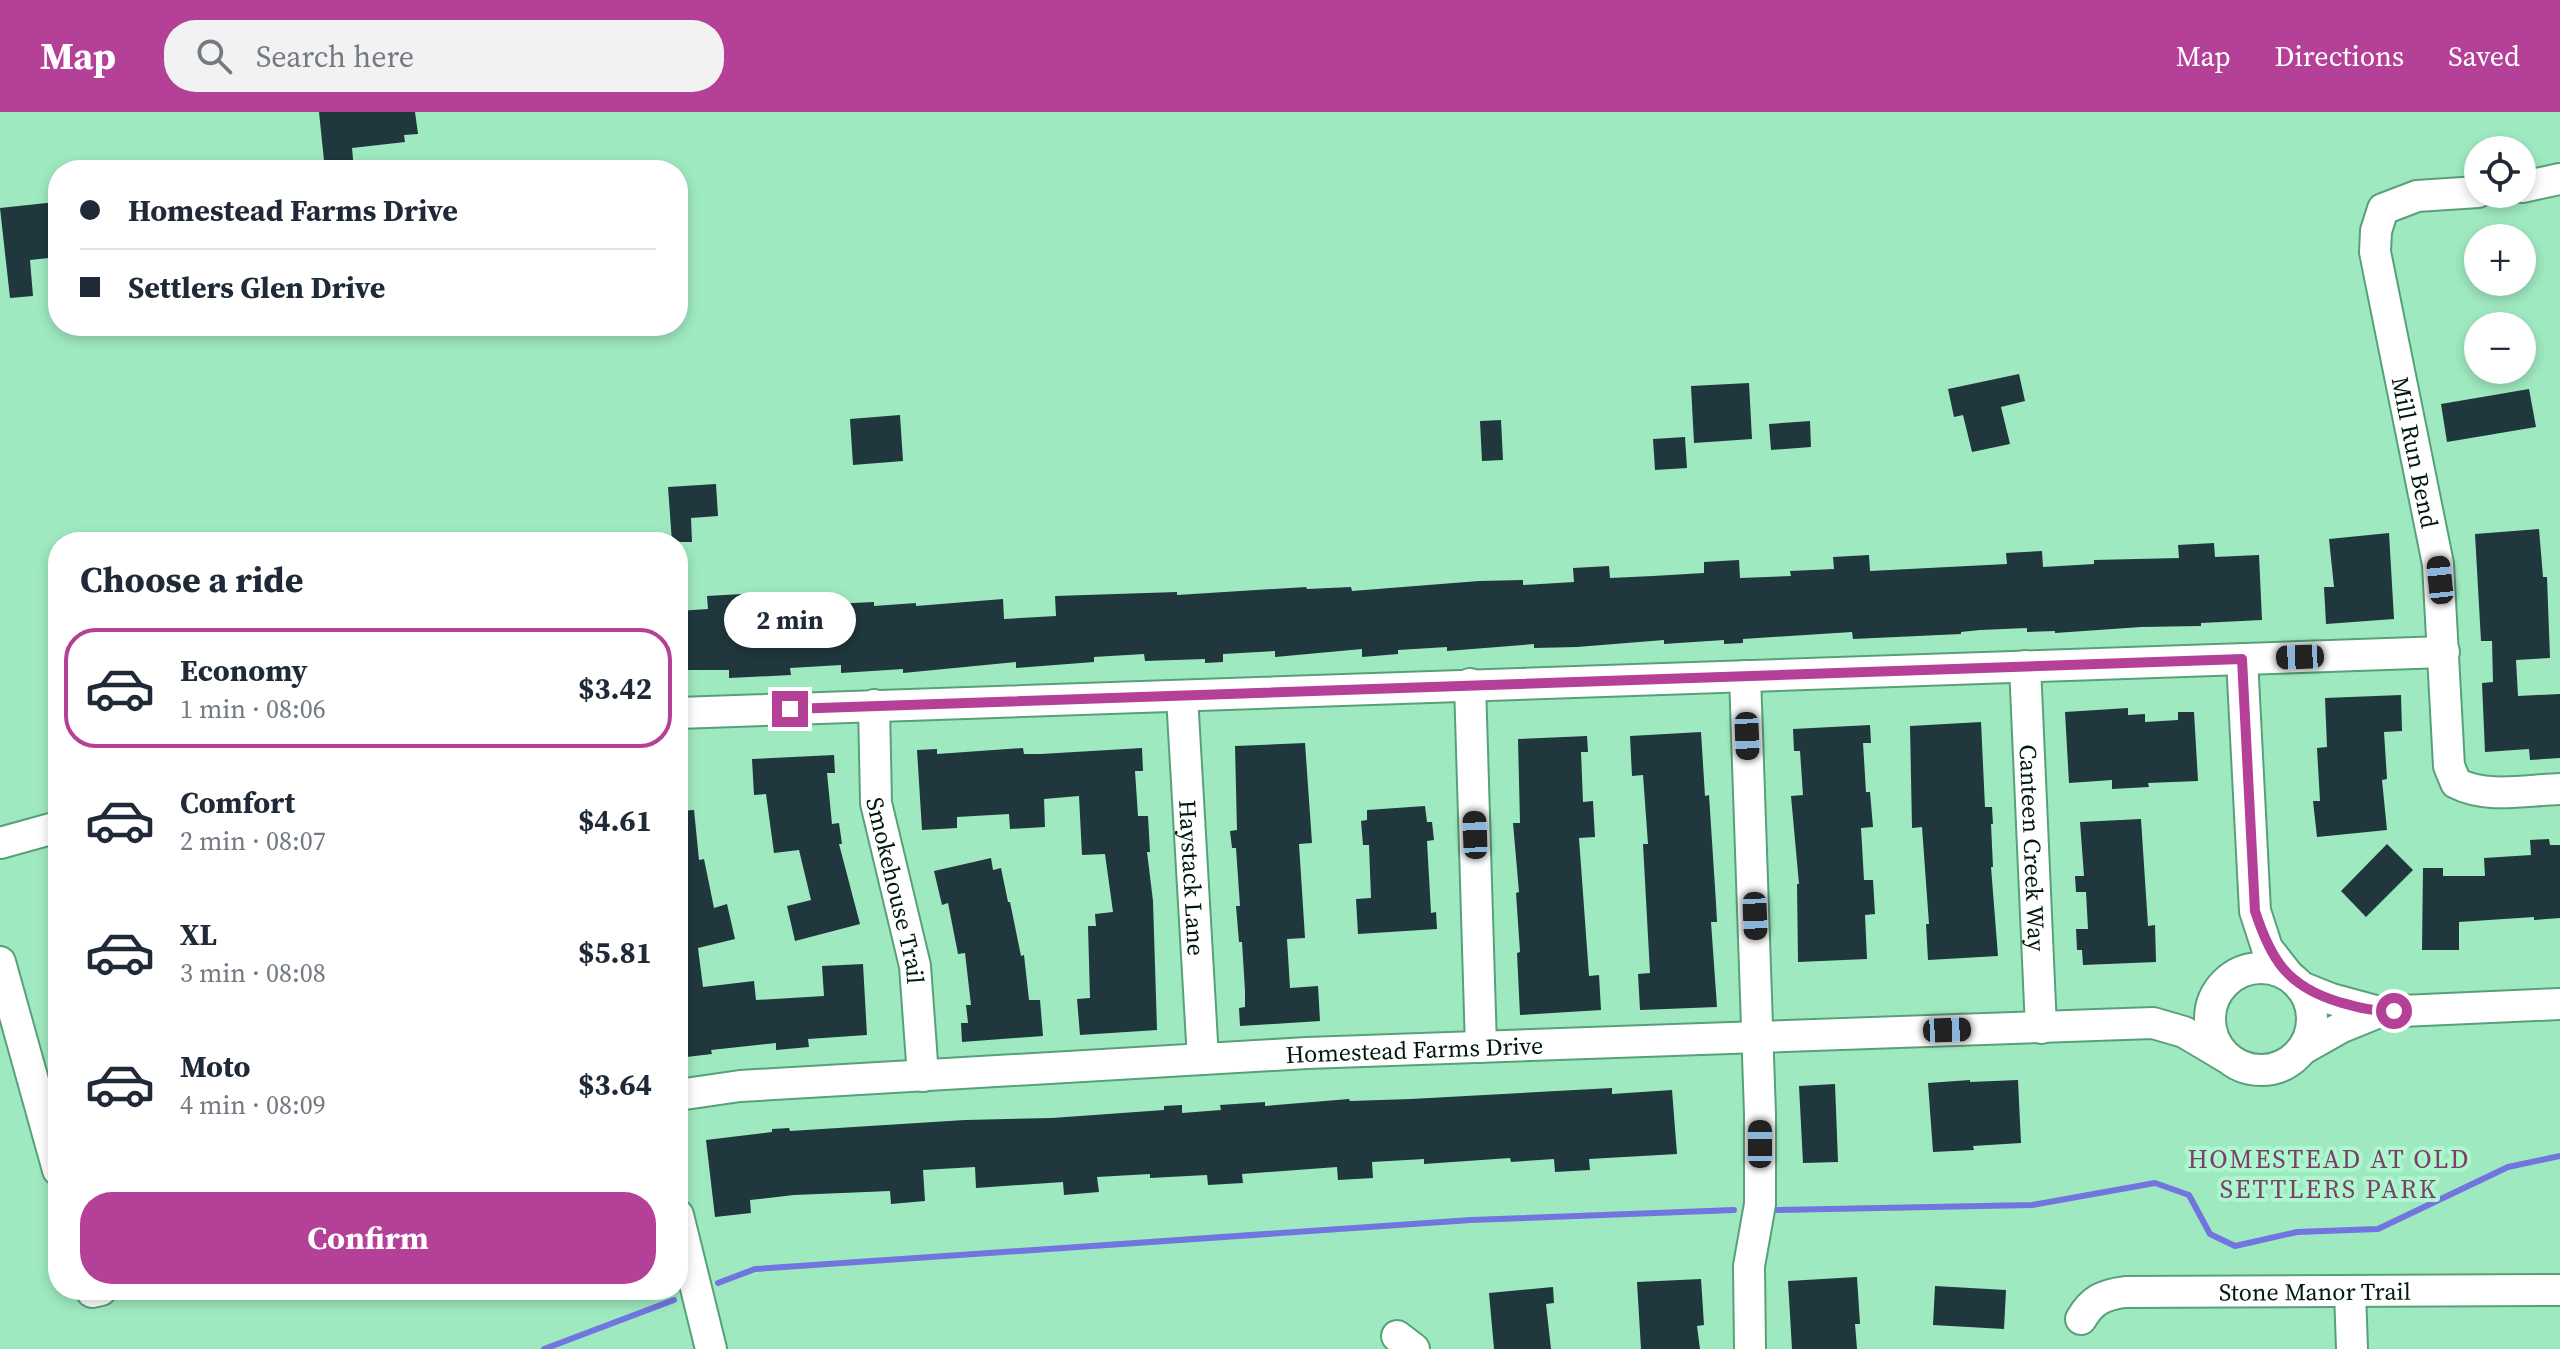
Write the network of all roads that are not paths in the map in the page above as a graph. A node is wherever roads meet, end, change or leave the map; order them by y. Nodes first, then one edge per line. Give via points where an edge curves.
1 (2560, 179) edge
2 (2536, 184) edge
3 (2464, 193) edge
4 (2444, 652) junction
5 (2242, 659) junction
6 (2025, 666) junction
7 (1745, 676) junction
8 (1470, 684) junction
9 (1182, 696) junction
10 (874, 705) junction
11 (688, 713) edge
12 (2560, 789) edge
13 (48, 830) edge
14 (0, 843) edge
15 (2255, 911) junction
16 (0, 962) edge
17 (2295, 981) junction
18 (2223, 986) junction
19 (2560, 1004) edge
20 (2379, 1012) junction
21 (2153, 1023) junction
22 (2041, 1028) junction
23 (1760, 1036) junction
24 (1481, 1047) junction
25 (2303, 1049) junction
26 (2226, 1057) junction
27 (1203, 1059) junction
28 (923, 1076) junction
29 (688, 1094) edge
30 (48, 1134) edge
31 (688, 1256) edge
32 (2560, 1290) edge
33 (2350, 1291) junction
34 (2081, 1319) dead end
35 (711, 1349) edge
36 (1750, 1349) edge
37 (2352, 1349) edge

1 - 2 street
3 - 4 street, Mill Run Bend via 2417,196 2383,209 2375,252 2438,564
4 - 5 street
4 - 12 street, Mill Run Bend via 2447,746 2456,783 2484,792
5 - 6 street
5 - 15 street
6 - 7 street
6 - 22 street, Canteen Creek Way
7 - 8 street
7 - 23 street
8 - 9 street
8 - 24 street
9 - 10 street
9 - 27 street, Haystack Lane
10 - 11 street
10 - 28 street, Smokehouse Trail via 876,803 915,966
13 - 14 street
15 - 17 street via 2267,948
15 - 18 street via 2239,963
16 - 30 street
17 - 18 street, Homestead Farms Drive via 2274,969 2258,968 2242,971
17 - 20 street, Homestead Farms Drive via 2331,999
17 - 25 street via 2313,1017
18 - 21 street, Homestead Farms Drive
18 - 26 street via 2211,1009 2211,1027
19 - 20 street, Homestead Farms Drive
20 - 25 street, Homestead Farms Drive
21 - 22 street, Homestead Farms Drive
21 - 26 street, Homestead Farms Drive via 2184,1032
22 - 23 street, Homestead Farms Drive
23 - 24 street, Homestead Farms Drive
23 - 36 street via 1760,1204 1749,1266
24 - 27 street, Homestead Farms Drive
25 - 26 street, Homestead Farms Drive via 2291,1062 2267,1070 2241,1067
27 - 28 street, Homestead Farms Drive
28 - 29 street, Homestead Farms Drive
31 - 35 street
32 - 33 street, Stone Manor Trail
33 - 34 street, Stone Manor Trail via 2125,1292 2101,1296
33 - 37 street

